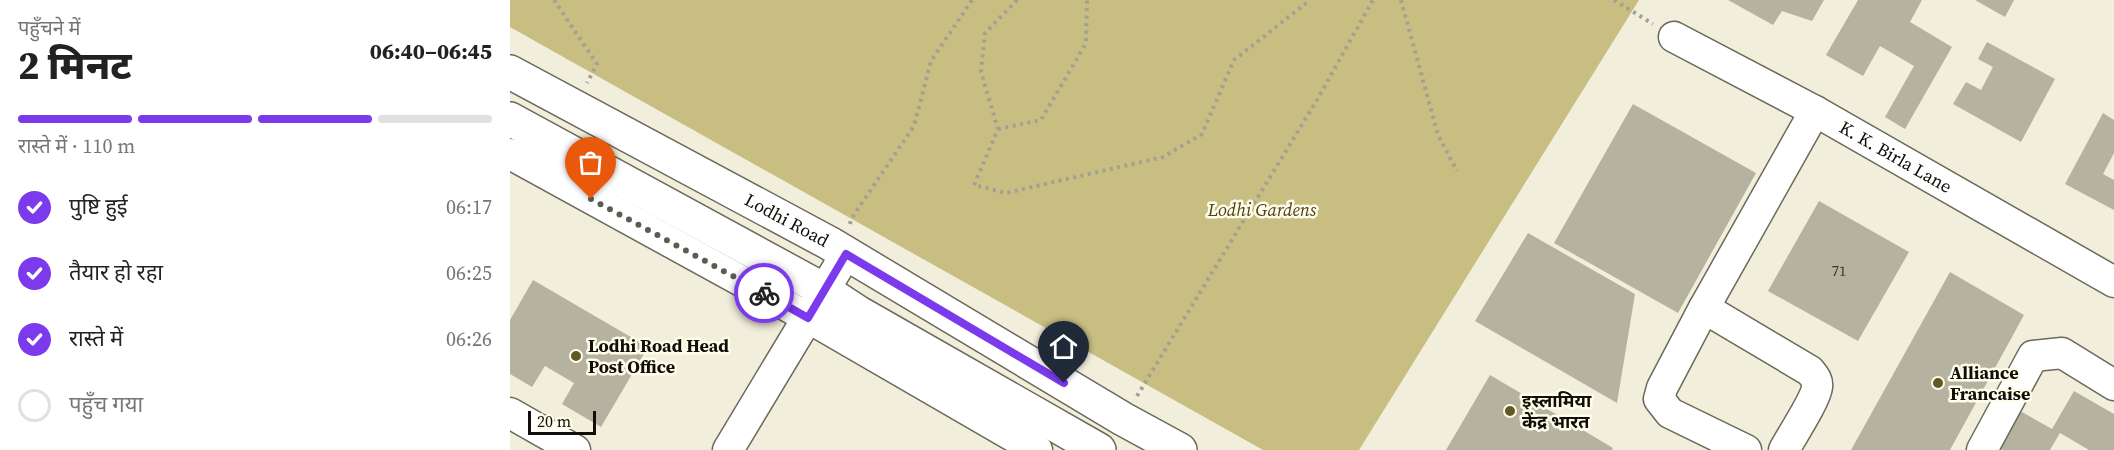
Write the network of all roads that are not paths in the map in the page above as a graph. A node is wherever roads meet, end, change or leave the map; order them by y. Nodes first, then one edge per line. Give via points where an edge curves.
1 (1674, 36) road end
2 (510, 72) edge
3 (1815, 111) junction
4 (510, 119) edge
5 (510, 154) edge
6 (846, 254) junction
7 (2114, 282) edge
8 (816, 304) junction
9 (1704, 308) junction
10 (2114, 385) edge
11 (513, 419) edge
12 (575, 450) edge
13 (728, 450) edge
14 (1038, 450) edge
15 (1099, 450) edge
16 (1180, 450) edge
17 (1746, 450) edge
18 (1784, 450) edge
19 (1982, 450) edge

1 - 3 street, K. K. Birla Lane
2 - 6 main road, Lodhi Road
3 - 7 street, K. K. Birla Lane
3 - 9 street
4 - 8 main road
5 - 8 street
6 - 8 street
6 - 16 main road, Lodhi Road
8 - 13 street
8 - 14 street
8 - 15 main road via 859,313
9 - 17 street via 1659,399 1670,413
9 - 18 street via 1816,378 1814,396
10 - 19 street via 2062,353 2033,356
11 - 12 street

